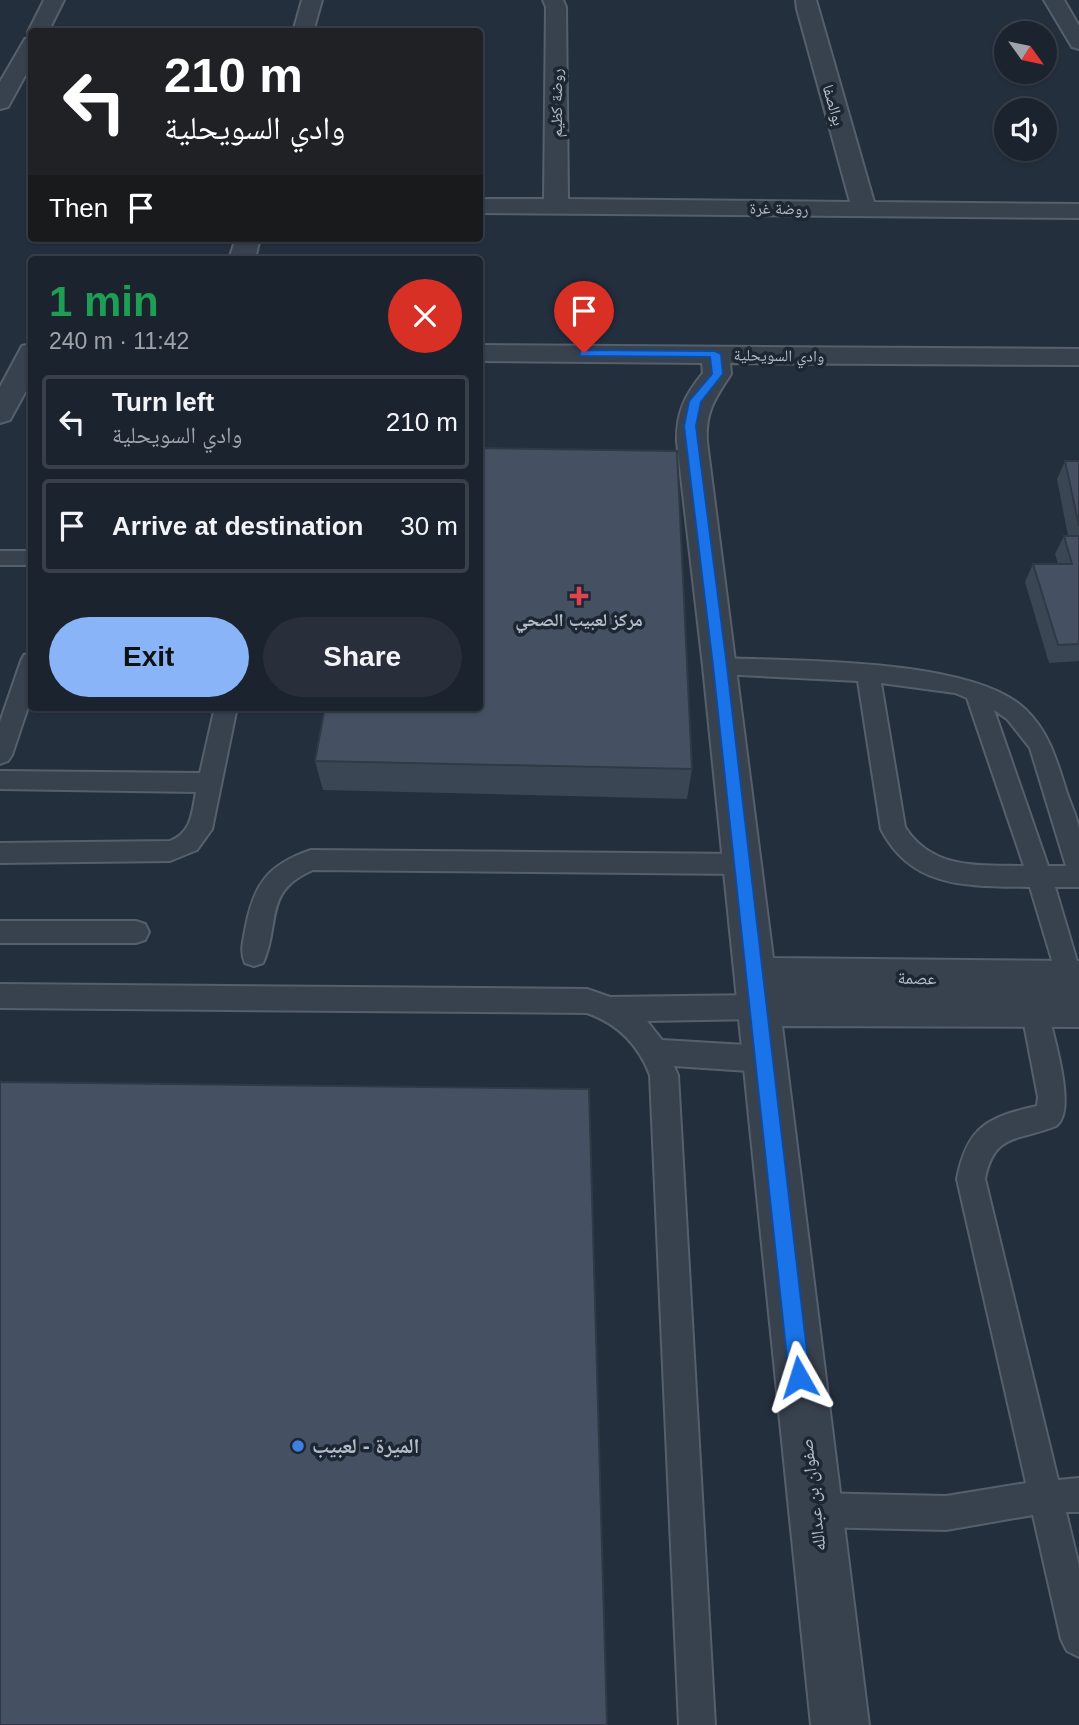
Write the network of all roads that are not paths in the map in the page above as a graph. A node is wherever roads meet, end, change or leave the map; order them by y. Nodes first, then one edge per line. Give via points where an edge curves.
1 (54, 0) edge
2 (312, 0) edge
3 (553, 0) edge
4 (806, 0) edge
5 (1054, 0) edge
6 (40, 28) edge
7 (304, 28) edge
8 (1079, 43) edge
9 (28, 50) edge
10 (0, 102) edge
11 (483, 206) edge
12 (556, 206) junction
13 (864, 209) junction
14 (1079, 211) edge
15 (483, 353) edge
16 (1079, 357) edge
17 (20, 360) edge
18 (716, 364) junction
19 (483, 373) edge
20 (1079, 376) edge
21 (0, 414) edge
22 (0, 558) edge
23 (28, 558) edge
24 (0, 574) edge
25 (28, 574) edge
26 (720, 666) junction
27 (868, 673) junction
28 (27, 688) edge
29 (976, 691) junction
30 (225, 711) edge
31 (6, 720) edge
32 (1, 747) edge
33 (0, 780) edge
34 (210, 783) junction
35 (0, 853) edge
36 (741, 864) junction
37 (1079, 868) edge
38 (1040, 877) junction
39 (1079, 877) edge
40 (0, 932) edge
41 (136, 933) dead end
42 (254, 955) dead end
43 (1076, 989) edge
44 (756, 992) junction
45 (0, 996) edge
46 (1034, 1008) junction
47 (611, 1009) junction
48 (656, 1052) junction
49 (763, 1059) junction
50 (1079, 1495) edge
51 (1044, 1497) junction
52 (814, 1510) junction
53 (1079, 1639) edge
54 (696, 1725) edge
55 (840, 1725) edge

1 - 6 street
2 - 7 street
3 - 12 street, روضة كظيم
4 - 13 street, بوالصفا
5 - 8 street
9 - 10 street
11 - 12 street, روضة غرة
12 - 13 street, روضة غرة
13 - 14 street, روضة غرة
15 - 18 street, وادي السويحلية
16 - 18 street, وادي السويحلية
17 - 21 street
18 - 19 street, وادي السويحلية
18 - 20 street, وادي السويحلية
18 - 26 street, صفوان بن عبدالله via 695,401 690,426
22 - 23 lane
24 - 25 lane
26 - 27 lane
26 - 36 street, صفوان بن عبدالله
27 - 29 lane
27 - 38 lane via 893,829 901,843 946,872
28 - 31 lane
29 - 37 lane via 1015,713 1041,746
29 - 38 lane
30 - 34 lane
31 - 32 lane
33 - 34 lane
34 - 35 lane via 200,829 184,847 170,851
36 - 42 lane via 311,860 293,866 267,891
36 - 44 street, صفوان بن عبدالله
38 - 39 lane
38 - 43 lane
40 - 41 lane
43 - 44 street, عصمة
43 - 46 street, عصمة
44 - 46 street, عصمة
44 - 47 lane
44 - 49 street, صفوان بن عبدالله
45 - 47 lane via 562,1000 587,1001
46 - 51 lane via 1052,1097 1050,1114 997,1130 974,1159 971,1179
47 - 48 lane via 638,1027
48 - 49 lane
48 - 54 lane via 664,1075
49 - 52 street, صفوان بن عبدالله
50 - 51 lane
51 - 52 lane via 946,1513
51 - 53 lane
52 - 55 street, صفوان بن عبدالله

